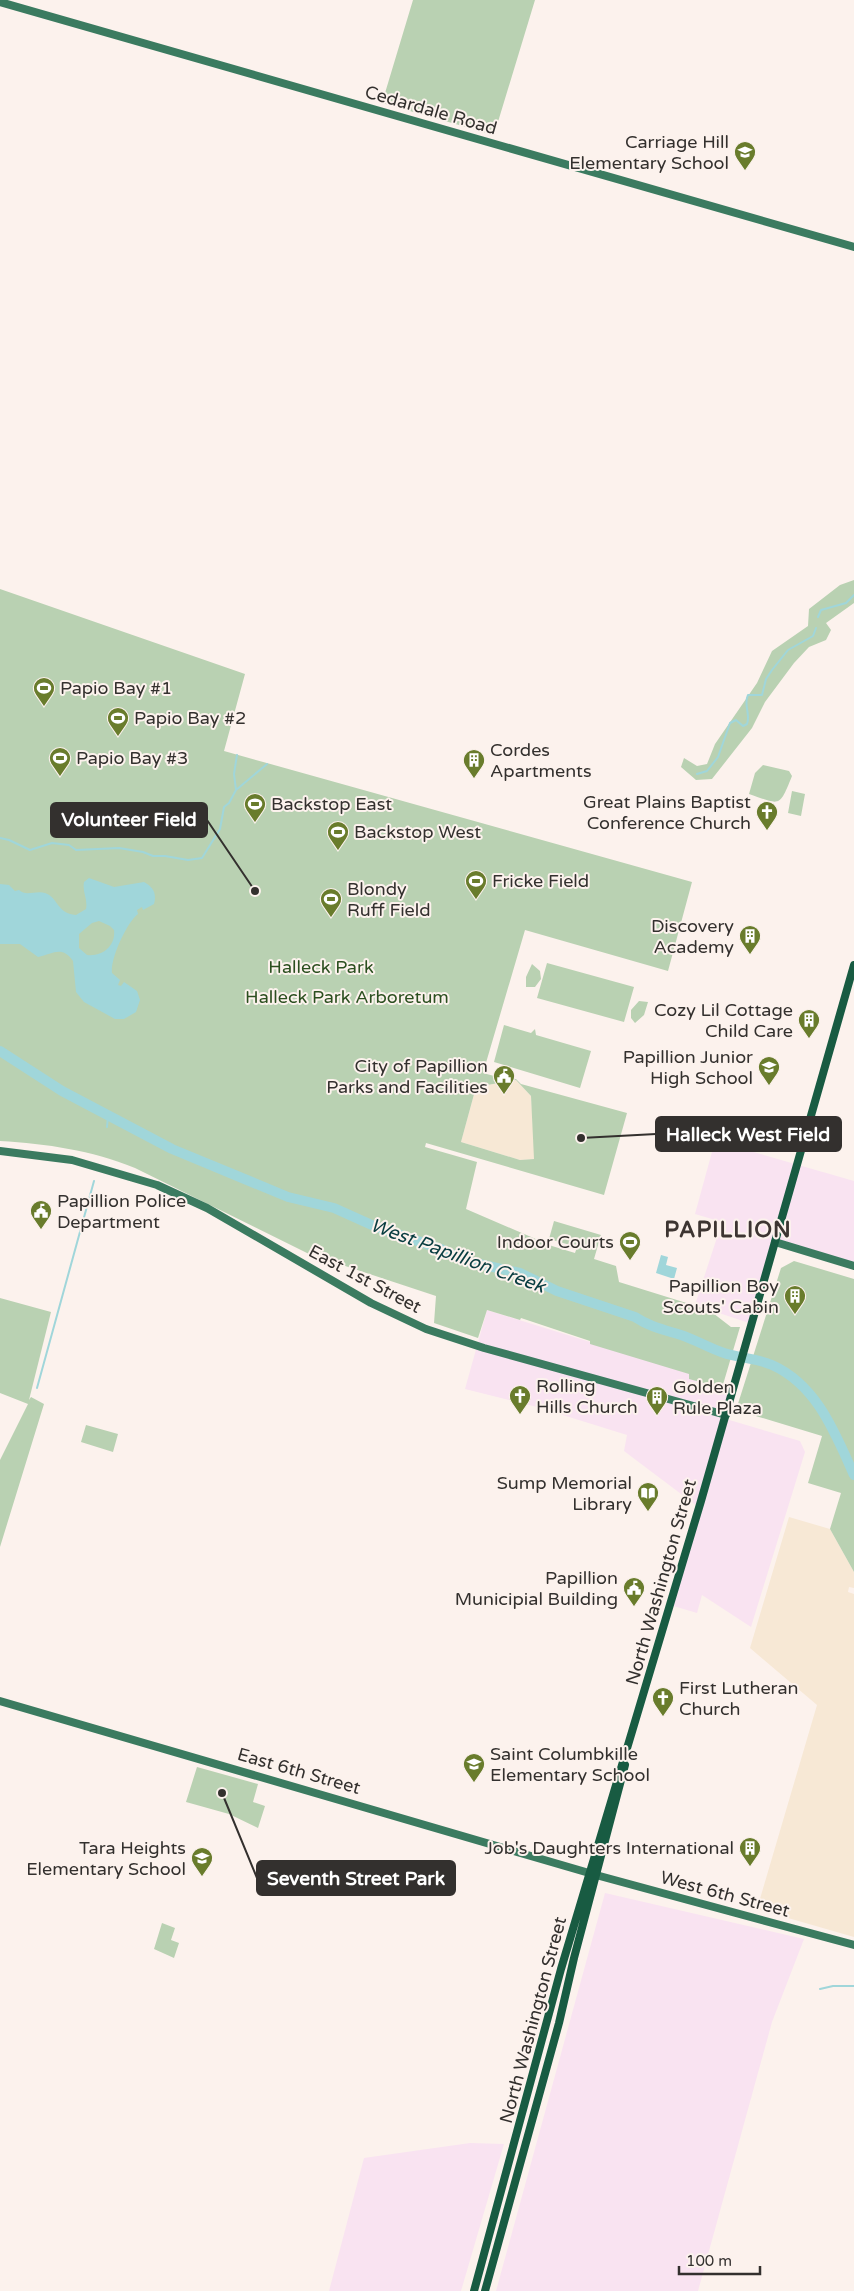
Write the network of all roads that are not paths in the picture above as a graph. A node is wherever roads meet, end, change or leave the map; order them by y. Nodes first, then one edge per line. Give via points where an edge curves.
1 (0, 2) edge
2 (854, 248) edge
3 (854, 966) edge
4 (0, 1151) edge
5 (775, 1242) junction
6 (854, 1266) edge
7 (726, 1415) junction
8 (0, 1701) edge
9 (592, 1874) junction
10 (854, 1945) edge
11 (474, 2291) edge
12 (485, 2291) edge

1 - 2 main road, Cedardale Road
3 - 5 main road, North Washington Street
4 - 7 main road, East 1st Street via 72,1160 157,1185 207,1208 370,1303 426,1329
5 - 6 main road
5 - 7 main road, North Washington Street
7 - 9 main road, North Washington Street via 618,1774
8 - 9 main road, East 6th Street
9 - 10 main road, West 6th Street
9 - 11 main road, North Washington Street
9 - 12 main road, North Washington Street via 559,2023

